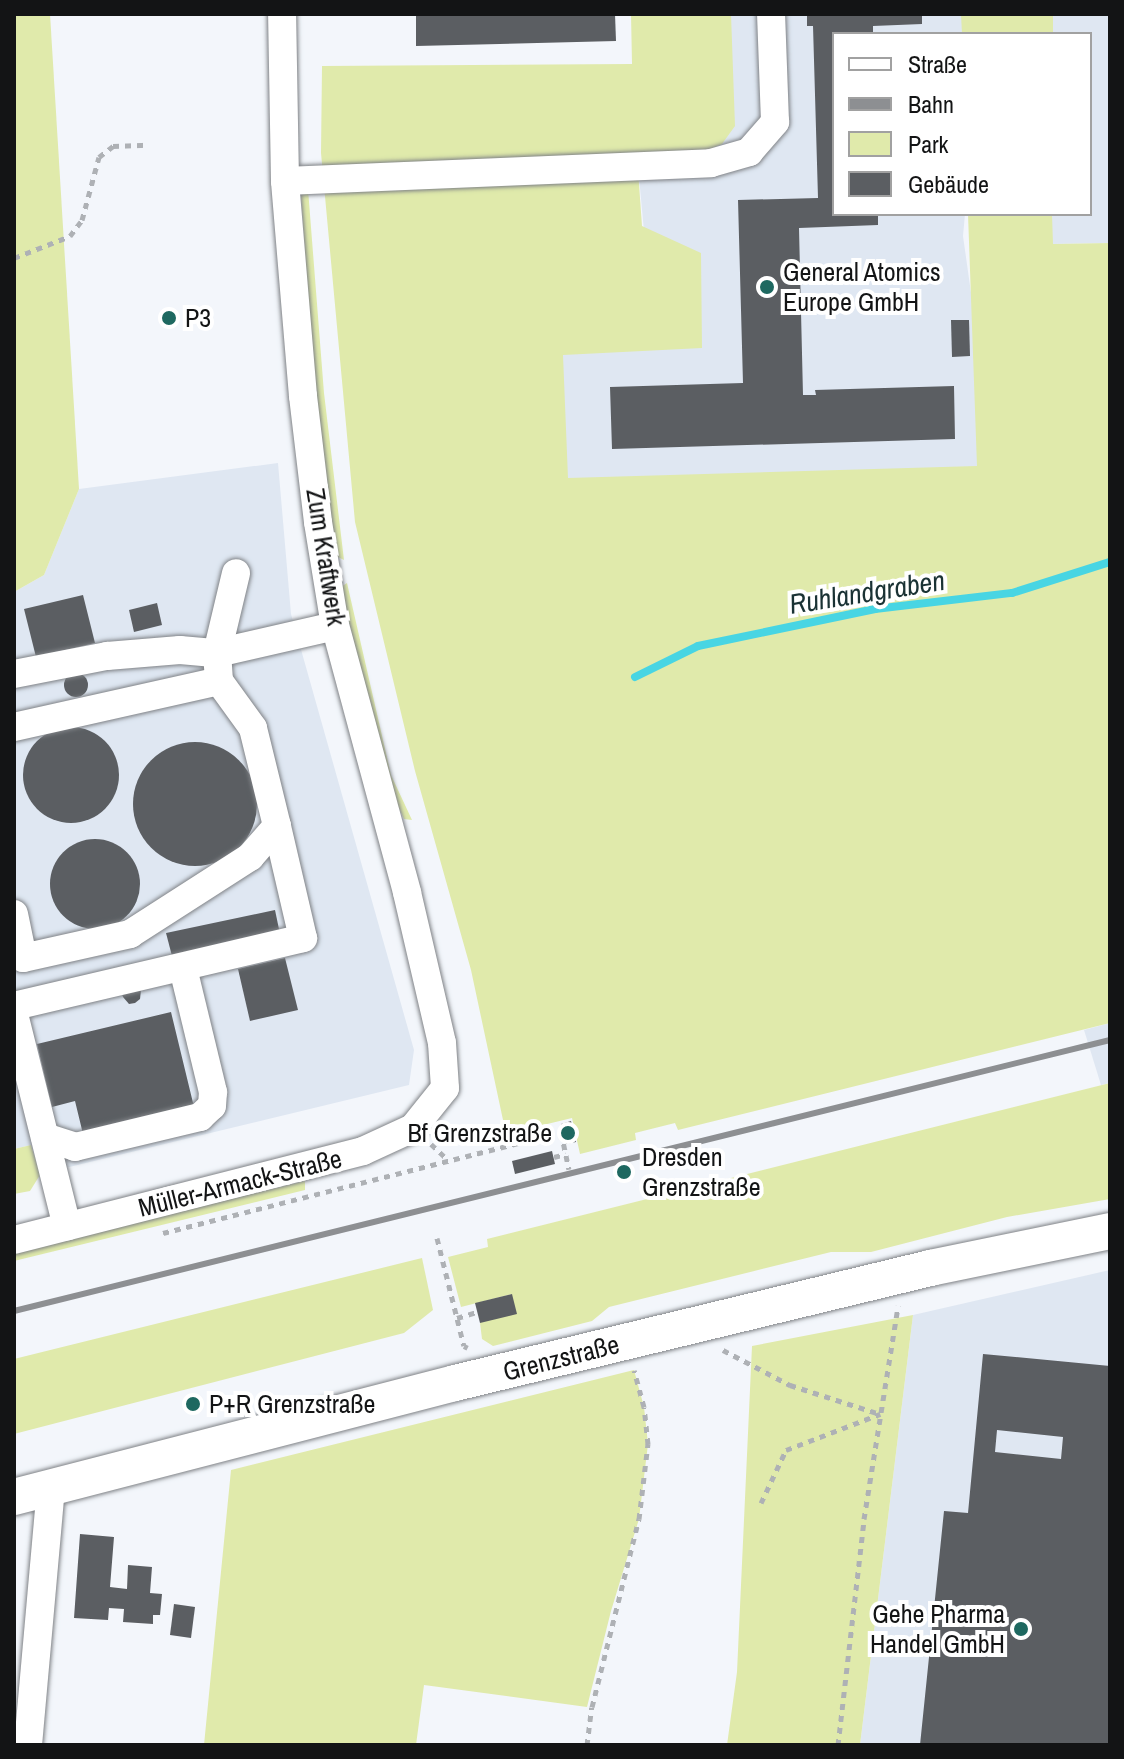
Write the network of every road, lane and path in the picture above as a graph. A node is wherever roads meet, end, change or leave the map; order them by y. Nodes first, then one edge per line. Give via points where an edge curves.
1 (282, 14) edge
2 (771, 14) edge
3 (148, 145) dead end
4 (285, 181) junction
5 (14, 258) edge
6 (236, 573) dead end
7 (335, 626) junction
8 (218, 667) junction
9 (14, 674) edge
10 (14, 727) edge
11 (277, 826) junction
12 (14, 914) edge
13 (19, 964) edge
14 (183, 968) junction
15 (15, 1020) edge
16 (445, 1088) joint
17 (45, 1137) junction
18 (566, 1154) junction
19 (554, 1157) dead end
20 (569, 1169) dead end
21 (67, 1227) junction
22 (1110, 1231) edge
23 (152, 1236) dead end
24 (437, 1238) dead end
25 (14, 1240) edge
26 (903, 1275) junction
27 (477, 1312) dead end
28 (457, 1318) junction
29 (691, 1326) junction
30 (626, 1342) junction
31 (487, 1376) junction
32 (880, 1414) junction
33 (51, 1487) junction
34 (14, 1497) edge
35 (761, 1503) dead end
36 (28, 1745) edge
37 (587, 1745) edge
38 (838, 1745) edge

1 - 4 street, Zum Kraftwerk
2 - 4 street via 775,122 749,152 711,163
3 - 5 path via 113,146 99,157 82,220 70,236
4 - 7 street, Zum Kraftwerk via 303,396
6 - 8 street
7 - 8 street
7 - 16 street, Zum Kraftwerk via 410,907 442,1043
8 - 9 street via 180,650 107,656
8 - 10 street
8 - 11 street via 253,728
11 - 13 street via 250,857 130,934
11 - 14 street via 303,938
12 - 13 street
14 - 15 street
14 - 17 street via 212,1106 200,1117 75,1147
15 - 17 street
16 - 21 street, Müller-Armack-Straße via 413,1128 363,1151
17 - 21 street
18 - 19 path
18 - 20 path
18 - 23 path via 561,1132
21 - 25 street, Müller-Armack-Straße
22 - 26 main road, Grenzstraße
24 - 28 path
26 - 29 main road, Grenzstraße
26 - 32 path
27 - 28 path
28 - 31 path via 464,1346 482,1355
29 - 30 main road, Grenzstraße
29 - 32 path via 713,1345 790,1385
30 - 31 main road, Grenzstraße
30 - 37 path via 648,1444 639,1519
31 - 33 main road, Grenzstraße
32 - 35 path via 786,1450
32 - 38 path
33 - 34 main road, Grenzstraße
33 - 36 street

